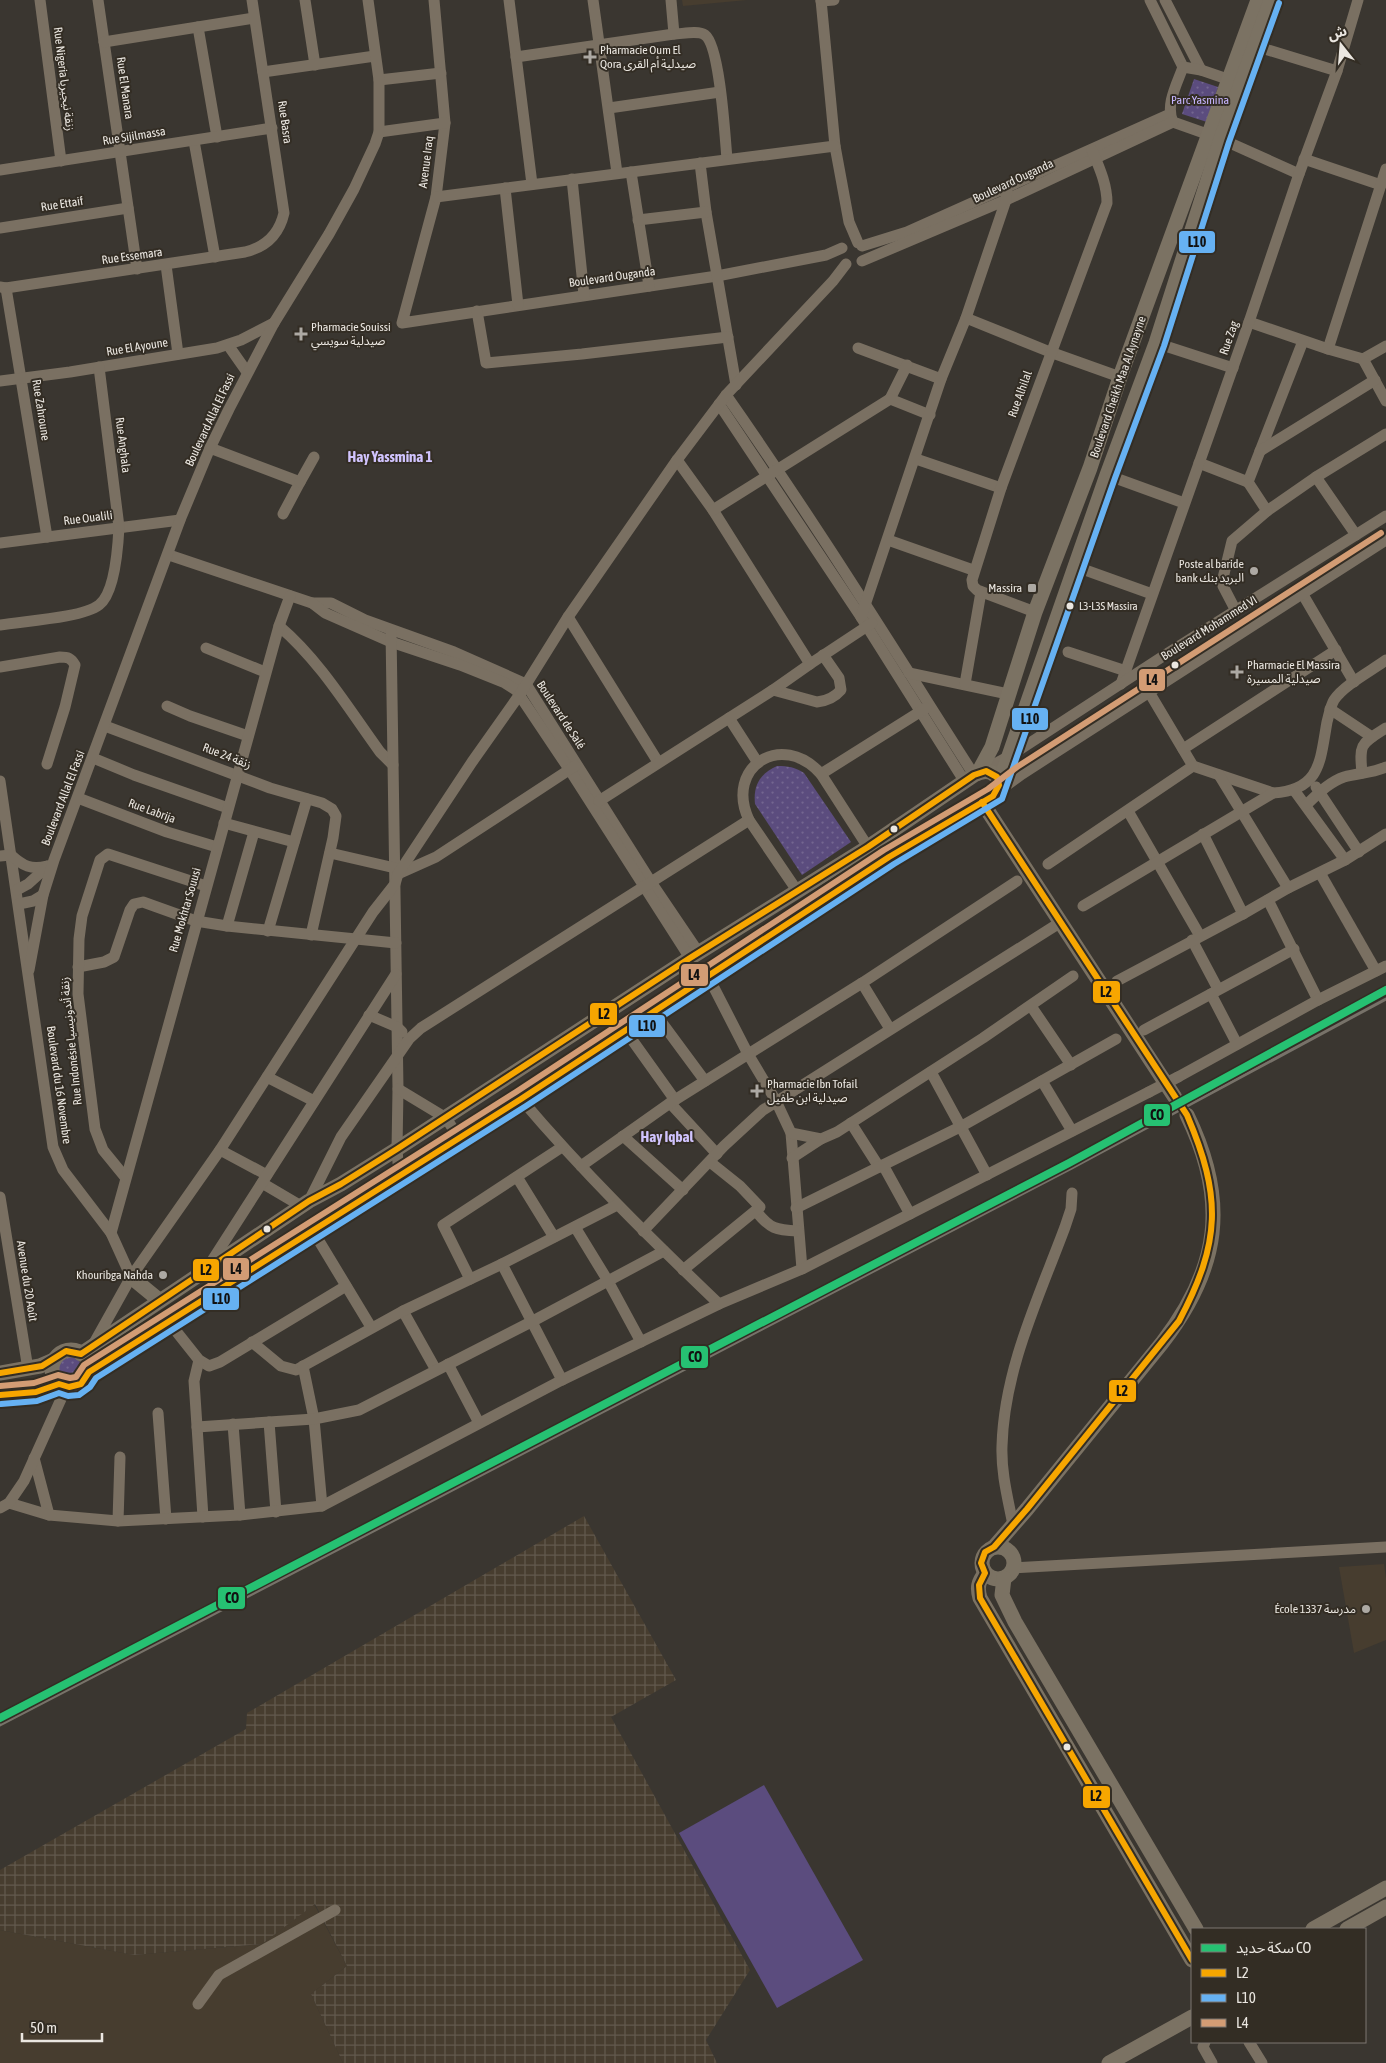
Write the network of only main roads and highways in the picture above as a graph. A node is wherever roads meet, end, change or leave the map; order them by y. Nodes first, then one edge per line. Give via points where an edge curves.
1 (1258, 0) edge
2 (1271, 0) edge
3 (1234, 82) junction
4 (1215, 136) junction
5 (972, 777) junction
6 (998, 789) junction
7 (980, 803) junction
8 (1174, 1096) tunnel mouth
9 (1187, 1115) tunnel mouth
10 (131, 1277) road end
11 (159, 1300) junction
12 (88, 1358) junction
13 (54, 1360) junction
14 (0, 1373) edge
15 (62, 1386) junction
16 (0, 1395) edge
17 (1028, 1509) junction
18 (994, 1547) junction
19 (1010, 1566) junction
20 (985, 1573) junction
21 (1015, 1622) junction
22 (999, 1631) junction
23 (1089, 1748) junction
24 (1073, 1758) junction
25 (1386, 1888) edge
26 (1386, 1907) edge
27 (1195, 1928) edge
28 (1315, 1928) edge
29 (1349, 1928) edge
30 (1191, 1958) edge
31 (1191, 2018) edge
32 (1108, 2063) edge

1 - 3 main road, Boulevard Cheikh Maa Al Aynayne
2 - 3 main road, Boulevard Cheikh Maa Al Aynayne via 1254,46
3 - 4 main road, Boulevard Cheikh Maa Al Aynayne
4 - 5 main road, Boulevard Cheikh Maa Al Aynayne via 1120,377 1090,468 1035,612 992,747
4 - 6 main road, Boulevard Cheikh Maa Al Aynayne via 1156,343 1074,566
5 - 6 main road via 994,774
5 - 7 main road via 960,791 969,804
5 - 11 main road, Boulevard Mohammed VI via 868,848 694,955 446,1118 305,1204
6 - 7 main road
7 - 8 main road via 1062,922
7 - 12 main road via 889,857 460,1138 168,1322
9 - 17 main road via 1199,1140 1212,1195 1214,1220 1211,1248 1194,1296 1179,1321
10 - 11 main road
11 - 12 main road, Boulevard Mohammed VI
12 - 13 main road via 66,1351
12 - 15 main road via 87,1379 74,1388
13 - 14 main road via 28,1369
13 - 15 main road via 53,1375
15 - 16 main road
17 - 18 main road
17 - 19 main road
18 - 19 main road via 1001,1546
18 - 20 main road via 983,1556 981,1563
19 - 20 main road via 990,1577
19 - 21 main road via 1002,1595
20 - 22 main road via 978,1590
21 - 22 main road
21 - 23 main road
22 - 24 main road
23 - 24 main road
23 - 27 main road
24 - 30 main road
25 - 28 main road
26 - 29 main road
31 - 32 main road

